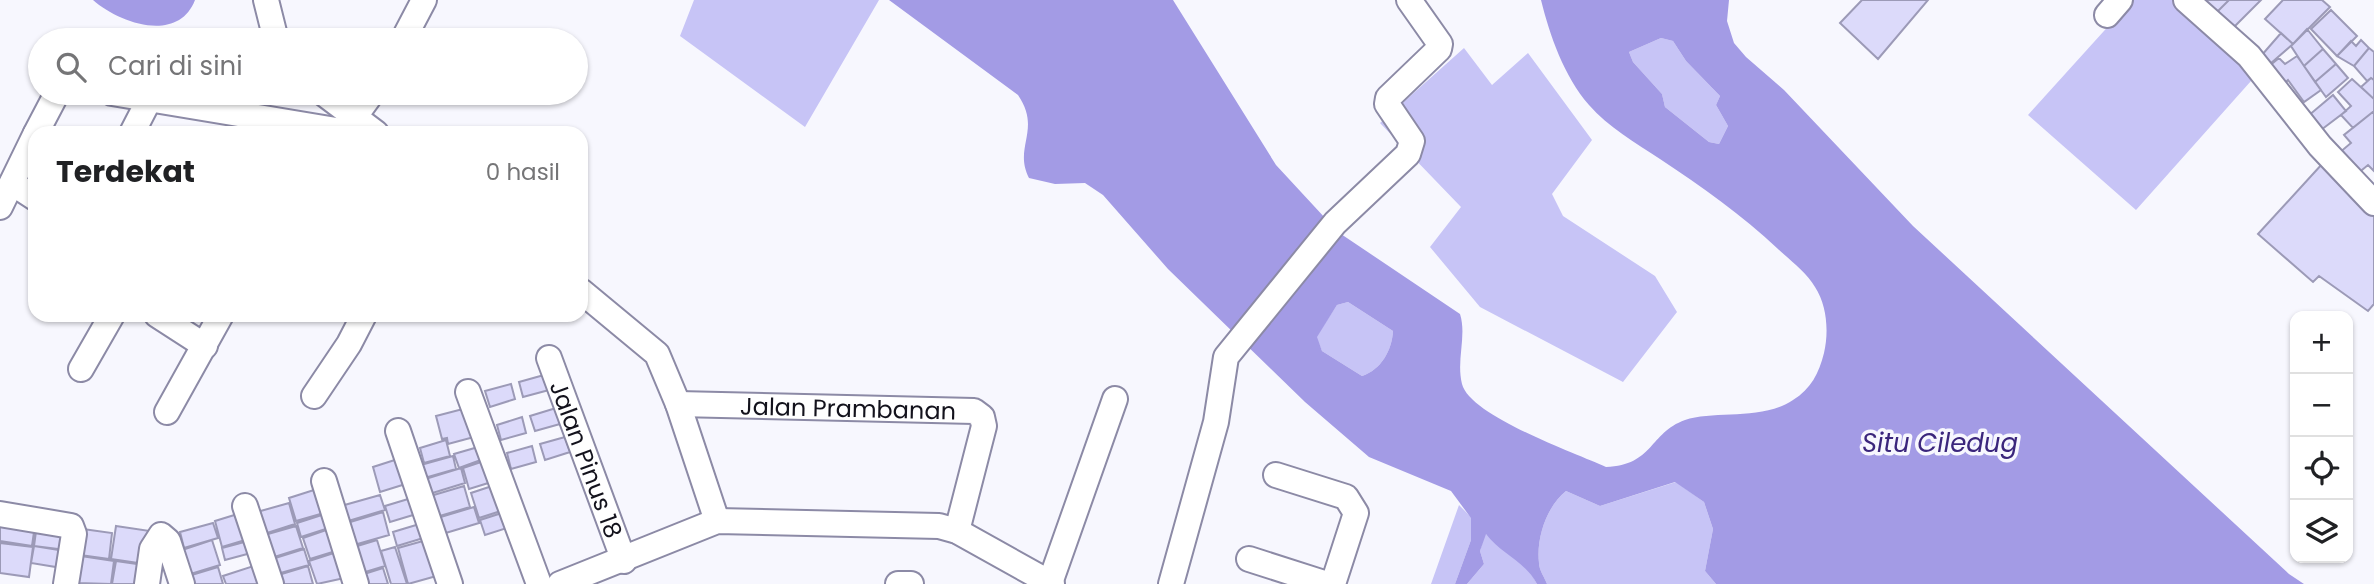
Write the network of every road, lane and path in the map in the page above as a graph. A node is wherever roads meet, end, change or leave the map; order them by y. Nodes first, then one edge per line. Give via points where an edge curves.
1 (266, 0) edge
2 (424, 0) edge
3 (1409, 0) edge
4 (2186, 0) edge
5 (273, 28) edge
6 (409, 28) edge
7 (51, 105) edge
8 (146, 105) edge
9 (166, 105) edge
10 (335, 105) edge
11 (365, 105) edge
12 (232, 124) edge
13 (355, 124) edge
14 (39, 126) edge
15 (136, 126) edge
16 (257, 126) edge
17 (28, 149) edge
18 (12, 183) junction
19 (28, 193) edge
20 (2374, 203) edge
21 (0, 207) edge
22 (588, 297) edge
23 (108, 322) edge
24 (168, 322) edge
25 (217, 322) edge
26 (360, 322) edge
27 (205, 346) junction
28 (550, 358) dead end
29 (81, 369) dead end
30 (468, 392) dead end
31 (314, 396) dead end
32 (1115, 399) dead end
33 (678, 404) junction
34 (167, 412) dead end
35 (398, 431) dead end
36 (1276, 475) dead end
37 (324, 481) dead end
38 (245, 506) dead end
39 (0, 514) edge
40 (718, 521) junction
41 (957, 531) junction
42 (1249, 559) dead end
43 (624, 561) junction
44 (66, 584) edge
45 (147, 584) edge
46 (182, 584) edge
47 (271, 584) edge
48 (356, 584) edge
49 (450, 584) edge
50 (539, 584) edge
51 (560, 584) edge
52 (898, 584) edge
53 (911, 584) edge
54 (1051, 584) edge
55 (1171, 584) edge
56 (1326, 584) edge
57 (1333, 584) edge

1 - 5 street
2 - 6 street
3 - 55 street via 1440,44 1388,98 1387,104 1412,146 1335,223 1232,348 1222,370 1216,422
4 - 20 street via 2249,56 2320,146
7 - 14 street
8 - 15 street
9 - 12 street
10 - 13 street
11 - 13 street
12 - 16 street
17 - 18 street
18 - 19 street
18 - 21 street
22 - 33 street via 656,354
23 - 29 street
24 - 27 street
25 - 27 street
26 - 31 street
27 - 34 street
28 - 43 street, Jalan Pinus 18
30 - 50 street
32 - 54 street
33 - 40 street
33 - 41 street, Jalan Prambanan via 974,411 984,426
35 - 49 street
36 - 57 street via 1346,497 1353,504 1356,513
37 - 48 street
38 - 47 street
39 - 44 street via 67,524 74,534
40 - 41 street via 939,526
40 - 43 street
41 - 54 street
42 - 56 street
43 - 51 street
45 - 46 street via 152,549 161,535 168,541
52 - 53 street

